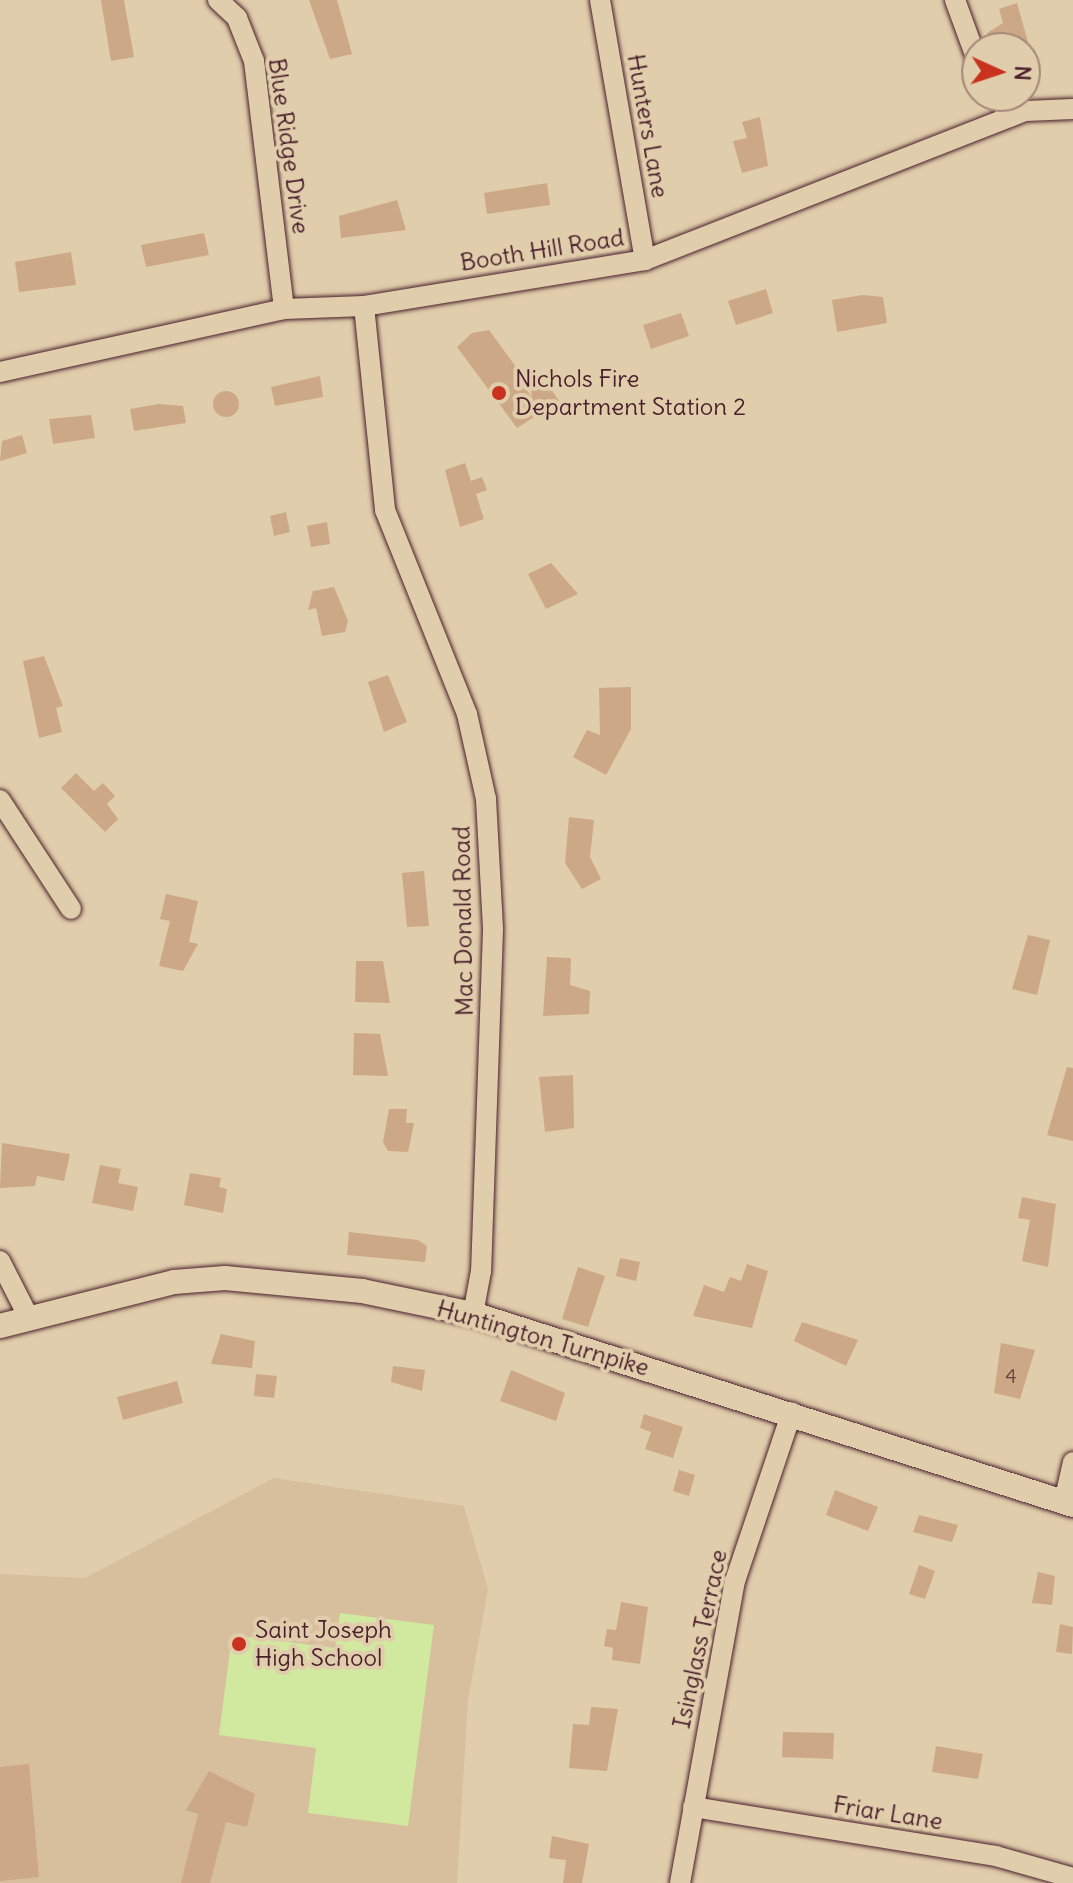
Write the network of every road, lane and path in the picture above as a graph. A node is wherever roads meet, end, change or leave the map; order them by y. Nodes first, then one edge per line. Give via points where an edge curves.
1 (218, 0) edge
2 (600, 0) edge
3 (955, 0) edge
4 (967, 32) edge
5 (1073, 109) edge
6 (1007, 112) edge
7 (1010, 117) junction
8 (645, 260) junction
9 (364, 306) junction
10 (284, 309) junction
11 (0, 372) edge
12 (0, 800) edge
13 (71, 909) dead end
14 (0, 1261) edge
15 (473, 1314) junction
16 (28, 1316) junction
17 (0, 1326) edge
18 (792, 1412) junction
19 (1073, 1462) edge
20 (1069, 1503) edge
21 (693, 1807) junction
22 (1073, 1878) edge
23 (680, 1883) edge

1 - 10 street, Blue Ridge Drive via 237,18 254,61
2 - 8 street, Hunters Lane
3 - 4 street
5 - 7 street, Booth Hill Road
6 - 7 street
7 - 8 street, Booth Hill Road
8 - 9 street, Booth Hill Road
9 - 10 street, Booth Hill Road
9 - 15 street, Mac Donald Road via 385,510 467,714 487,809 493,930 481,1271
10 - 11 street, Booth Hill Road
12 - 13 street
14 - 16 street
15 - 16 main road, Huntington Turnpike via 362,1291 225,1278 128,1290
15 - 18 main road, Huntington Turnpike
16 - 17 main road, Huntington Turnpike
18 - 20 main road, Huntington Turnpike
18 - 21 street, Isinglass Terrace via 735,1581
19 - 20 street
21 - 22 street, Friar Lane via 996,1856
21 - 23 street, Isinglass Terrace

